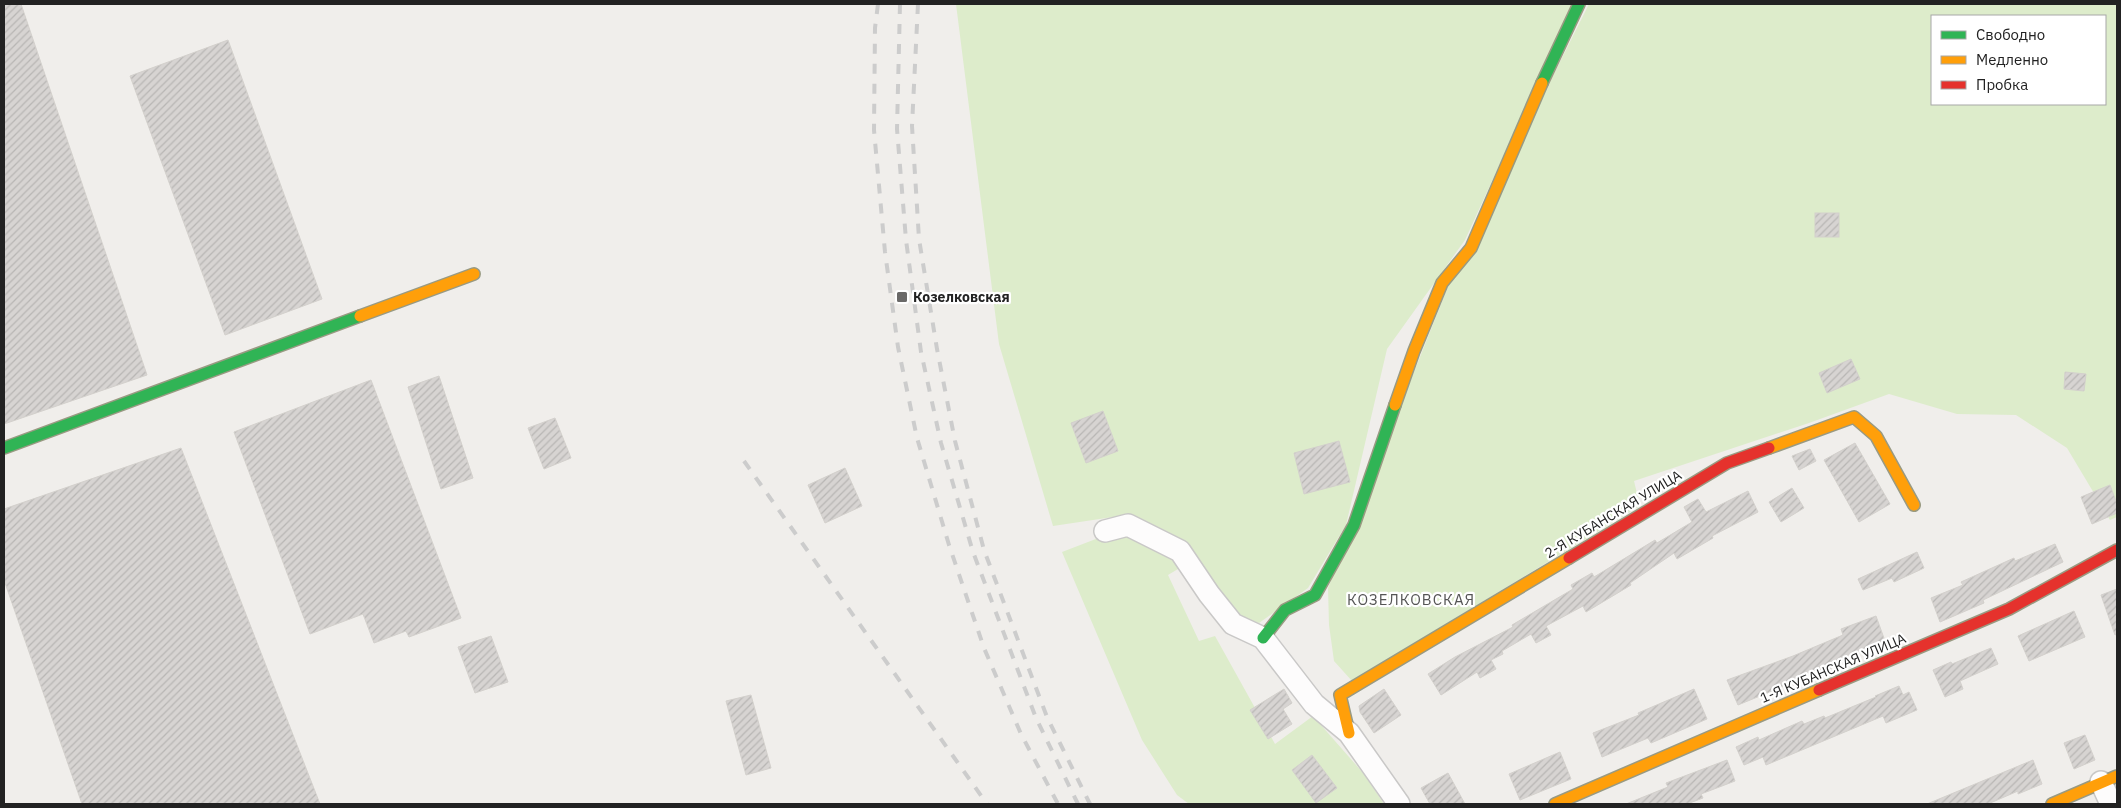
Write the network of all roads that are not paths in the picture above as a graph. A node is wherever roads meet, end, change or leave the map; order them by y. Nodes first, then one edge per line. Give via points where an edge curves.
1 (1579, 4) edge
2 (474, 274) dead end
3 (4, 448) edge
4 (1914, 505) dead end
5 (1105, 531) dead end
6 (2117, 550) edge
7 (1263, 638) junction
8 (1349, 733) junction
9 (2109, 779) edge
10 (1400, 804) edge
11 (1556, 804) edge
12 (2052, 804) edge
13 (2111, 804) edge

1 - 7 street via 1471,248 1442,283 1414,351 1354,525 1314,595 1285,610
2 - 3 street
4 - 8 street, 2-Я КУБАНСКАЯ УЛИЦА via 1876,436 1854,417 1727,462 1340,694
5 - 7 street via 1128,525 1180,551 1233,624
6 - 11 street, 1-Я КУБАНСКАЯ УЛИЦА via 2009,609
7 - 8 street via 1314,704
8 - 10 street
9 - 12 street
9 - 13 street

